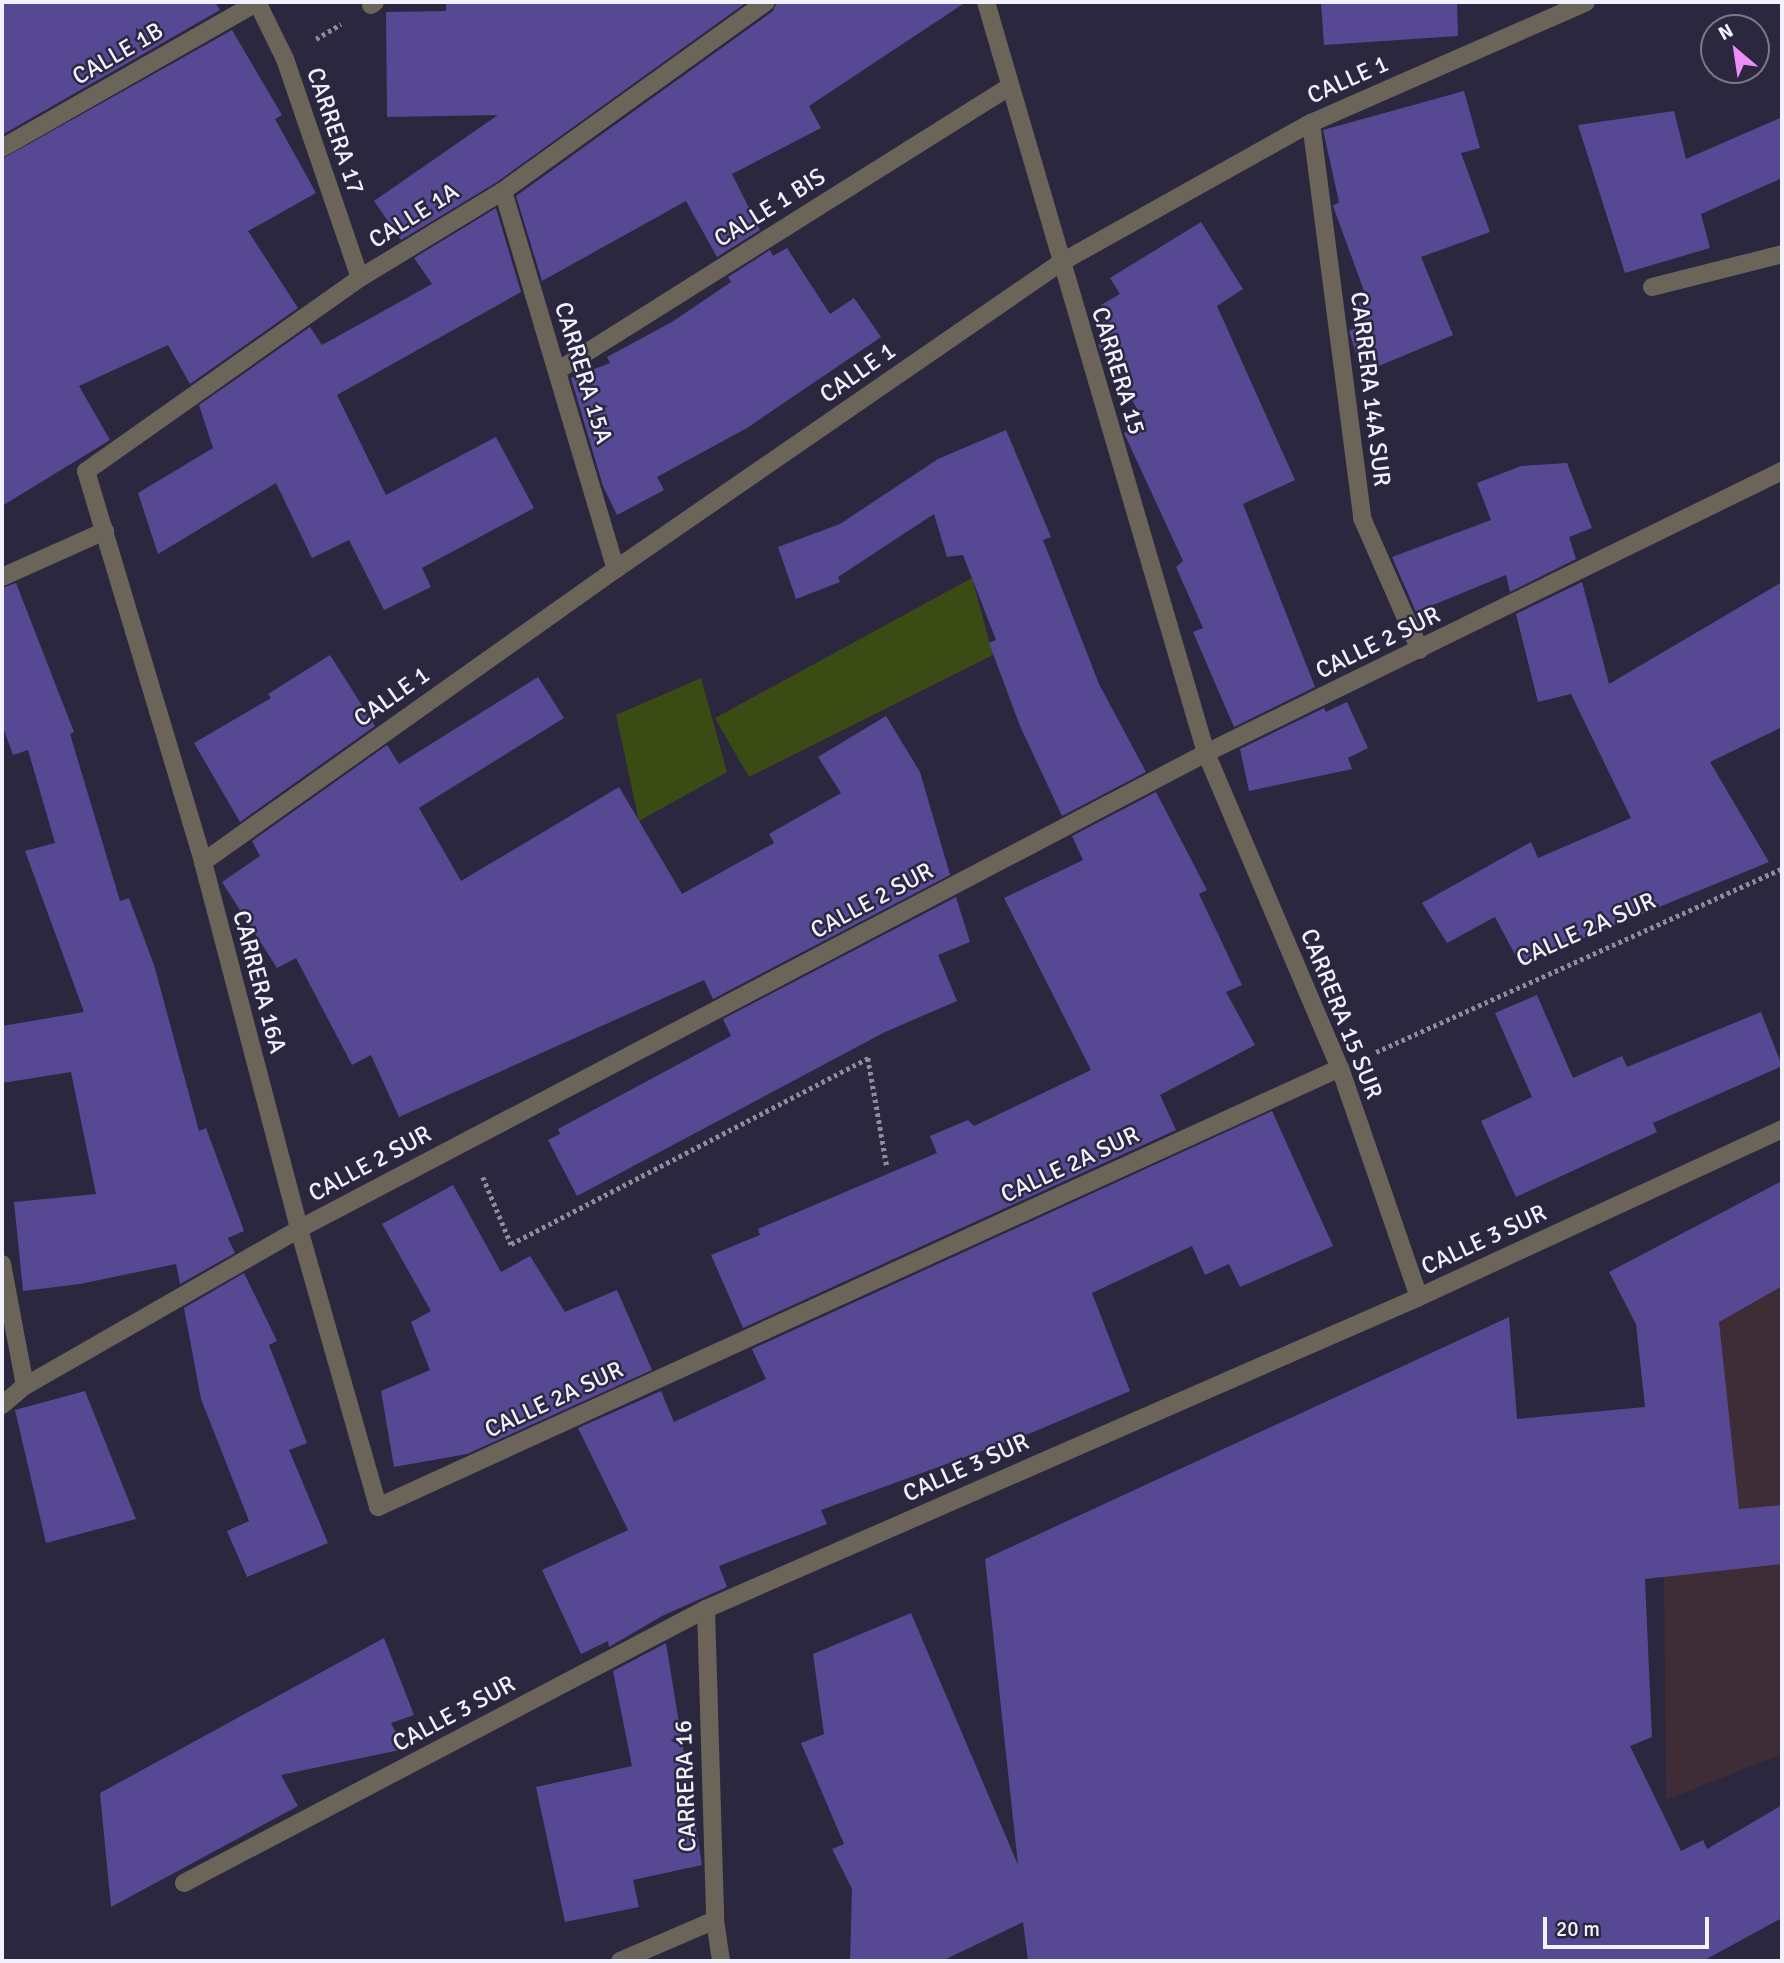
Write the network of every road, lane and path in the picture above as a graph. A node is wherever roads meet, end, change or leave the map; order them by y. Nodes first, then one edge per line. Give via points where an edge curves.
1 (257, 2) edge
2 (766, 2) edge
3 (986, 2) edge
4 (1586, 2) edge
5 (373, 3) edge
6 (285, 59) junction
7 (1009, 87) junction
8 (1311, 123) junction
9 (2, 148) edge
10 (503, 191) junction
11 (1782, 254) edge
12 (1060, 263) junction
13 (360, 278) junction
14 (1652, 287) dead end
15 (557, 371) junction
16 (86, 471) joint
17 (1782, 471) edge
18 (105, 531) junction
19 (616, 569) junction
20 (2, 577) edge
21 (1420, 650) junction
22 (1206, 753) junction
23 (203, 862) junction
24 (1782, 869) edge
25 (1340, 1068) junction
26 (1782, 1129) edge
27 (467, 1141) junction
28 (887, 1167) dead end
29 (299, 1229) junction
30 (2, 1264) edge
31 (1419, 1297) junction
32 (25, 1386) junction
33 (2, 1405) edge
34 (378, 1507) joint
35 (706, 1609) junction
36 (184, 1883) dead end
37 (715, 1920) junction
38 (620, 1961) edge
39 (721, 1961) edge

1 - 6 street, CARRERA 17
1 - 9 street, CALLE 1B
2 - 10 street, CALLE 1A
3 - 7 street, CARRERA 15
4 - 8 street, CALLE 1
5 - 6 path
6 - 13 street, CARRERA 17
7 - 12 street, CARRERA 15
7 - 15 street, CALLE 1 BIS
8 - 12 street, CALLE 1
8 - 21 street, CARRERA 14A SUR via 1362,518
10 - 13 street, CALLE 1A
10 - 15 street, CARRERA 15A
11 - 14 street
12 - 19 street, CALLE 1
12 - 22 street, CARRERA 15
13 - 16 street, CALLE 1A
15 - 19 street, CARRERA 15A
16 - 18 street, CARRERA 16A
17 - 21 street, CALLE 2 SUR
18 - 20 street
18 - 23 street, CARRERA 16A
19 - 23 street, CALLE 1
21 - 22 street, CALLE 2 SUR
22 - 25 street, CARRERA 15 SUR
22 - 27 street, CALLE 2 SUR
23 - 29 street, CARRERA 16A
24 - 25 path, CALLE 2A SUR
25 - 31 street, CARRERA 15 SUR
25 - 34 street, CALLE 2A SUR
26 - 31 street, CALLE 3 SUR
27 - 28 path via 511,1244 868,1058
27 - 29 street, CALLE 2 SUR
29 - 32 street, CALLE 2 SUR
29 - 34 street, CARRERA 16A
30 - 32 street
31 - 35 street, CALLE 3 SUR
32 - 33 street, CALLE 2 SUR
35 - 36 street, CALLE 3 SUR
35 - 37 street, CARRERA 16
37 - 38 street
37 - 39 street, CARRERA 16

